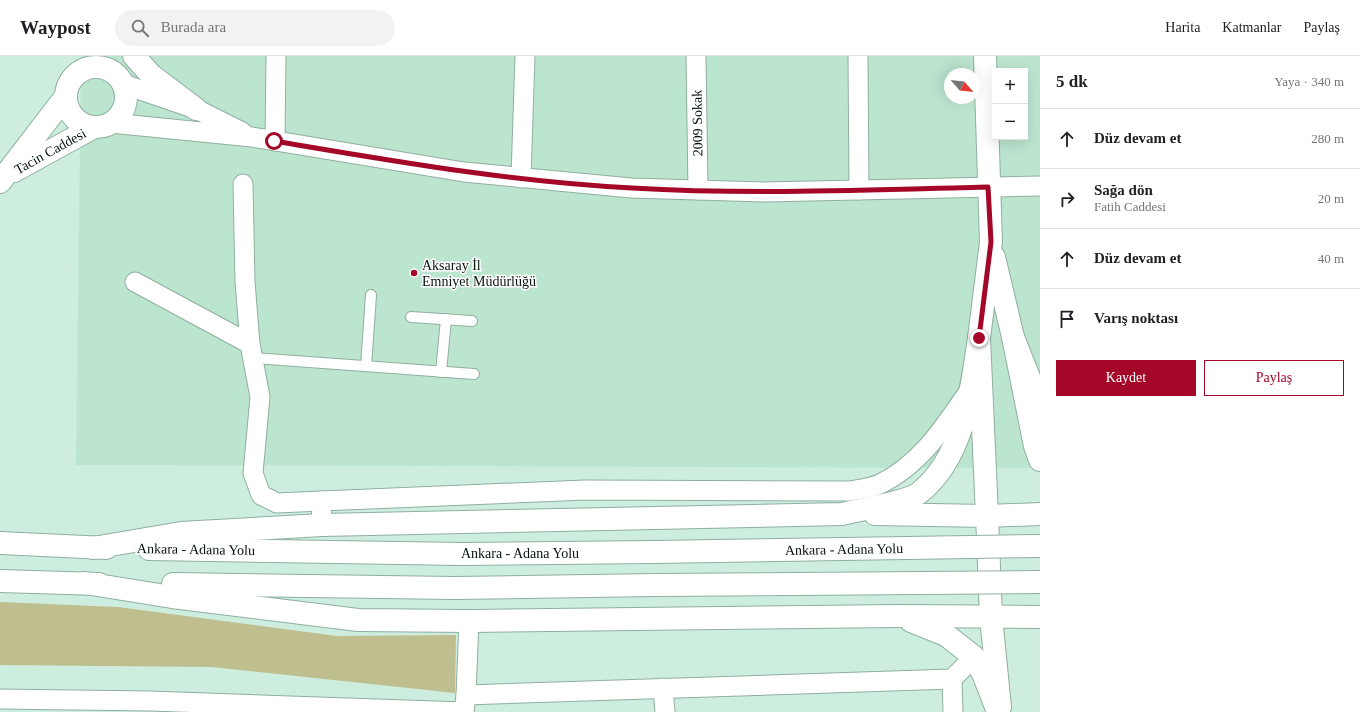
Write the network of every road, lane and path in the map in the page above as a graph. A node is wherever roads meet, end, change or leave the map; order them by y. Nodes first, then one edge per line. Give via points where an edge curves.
1 (134, 56) edge
2 (276, 56) edge
3 (525, 56) edge
4 (696, 56) edge
5 (858, 56) edge
6 (985, 56) edge
7 (78, 65) edge
8 (119, 72) edge
9 (66, 96) junction
10 (196, 109) junction
11 (103, 125) junction
12 (252, 138) junction
13 (274, 141) junction
14 (2, 176) edge
15 (521, 178) junction
16 (243, 184) dead end
17 (1040, 186) edge
18 (988, 187) junction
19 (698, 190) junction
20 (859, 190) junction
21 (991, 242) junction
22 (135, 282) dead end
23 (372, 295) dead end
24 (411, 317) dead end
25 (446, 319) junction
26 (472, 321) dead end
27 (1013, 336) junction
28 (979, 338) junction
29 (251, 351) junction
30 (366, 366) junction
31 (441, 372) junction
32 (474, 374) dead end
33 (972, 386) junction
34 (1040, 405) edge
35 (1040, 460) edge
36 (321, 501) junction
37 (842, 514) junction
38 (1040, 514) edge
39 (987, 516) junction
40 (322, 524) junction
41 (0, 543) edge
42 (1040, 546) edge
43 (93, 548) junction
44 (0, 581) edge
45 (1040, 582) edge
46 (85, 583) junction
47 (898, 616) junction
48 (991, 617) junction
49 (1040, 617) edge
50 (469, 621) junction
51 (974, 657) junction
52 (952, 679) junction
53 (663, 688) junction
54 (0, 699) edge
55 (150, 706) edge
56 (465, 706) edge
57 (665, 712) edge
58 (953, 712) edge
59 (999, 712) edge

1 - 10 main road via 151,75
2 - 13 street
3 - 15 street
4 - 19 street, 2009 Sokak
5 - 20 street
6 - 18 main road
7 - 8 main road
7 - 9 main road
8 - 10 street
8 - 11 main road via 126,92 126,101 118,118
9 - 11 main road via 71,114 85,125
9 - 14 main road, Tacin Caddesi
10 - 12 street
11 - 12 street
11 - 14 main road, Tacin Caddesi
12 - 13 street
13 - 15 street via 464,172
15 - 19 street via 631,188
16 - 29 street via 244,282
17 - 18 street
18 - 20 street
18 - 21 main road
19 - 20 street
21 - 27 main road
21 - 28 main road
22 - 29 street
23 - 30 lane
24 - 25 lane
25 - 26 lane
25 - 31 lane
27 - 34 main road
27 - 35 main road
28 - 33 main road
28 - 39 main road
29 - 30 lane
29 - 36 street via 260,397 253,473 261,495 277,503
30 - 31 lane
31 - 32 lane
33 - 36 street via 938,436 906,468 880,484 850,491 585,490
33 - 37 main road via 958,436 943,467 918,494 879,507
36 - 40 street
37 - 39 main road
37 - 40 main road
38 - 39 main road
39 - 48 main road
40 - 43 main road via 181,533
41 - 43 main road, Ankara - Adana Yolu
42 - 43 main road, Ankara - Adana Yolu, bridge via 463,554
44 - 46 main road
45 - 46 main road, bridge via 455,588
46 - 50 main road via 172,597 358,620
47 - 48 main road
47 - 50 main road
47 - 51 main road via 946,635
48 - 49 main road
48 - 59 main road
50 - 56 street
51 - 52 street
51 - 59 main road
52 - 53 street
52 - 58 street
53 - 56 street
53 - 57 street
54 - 55 street
55 - 56 street

